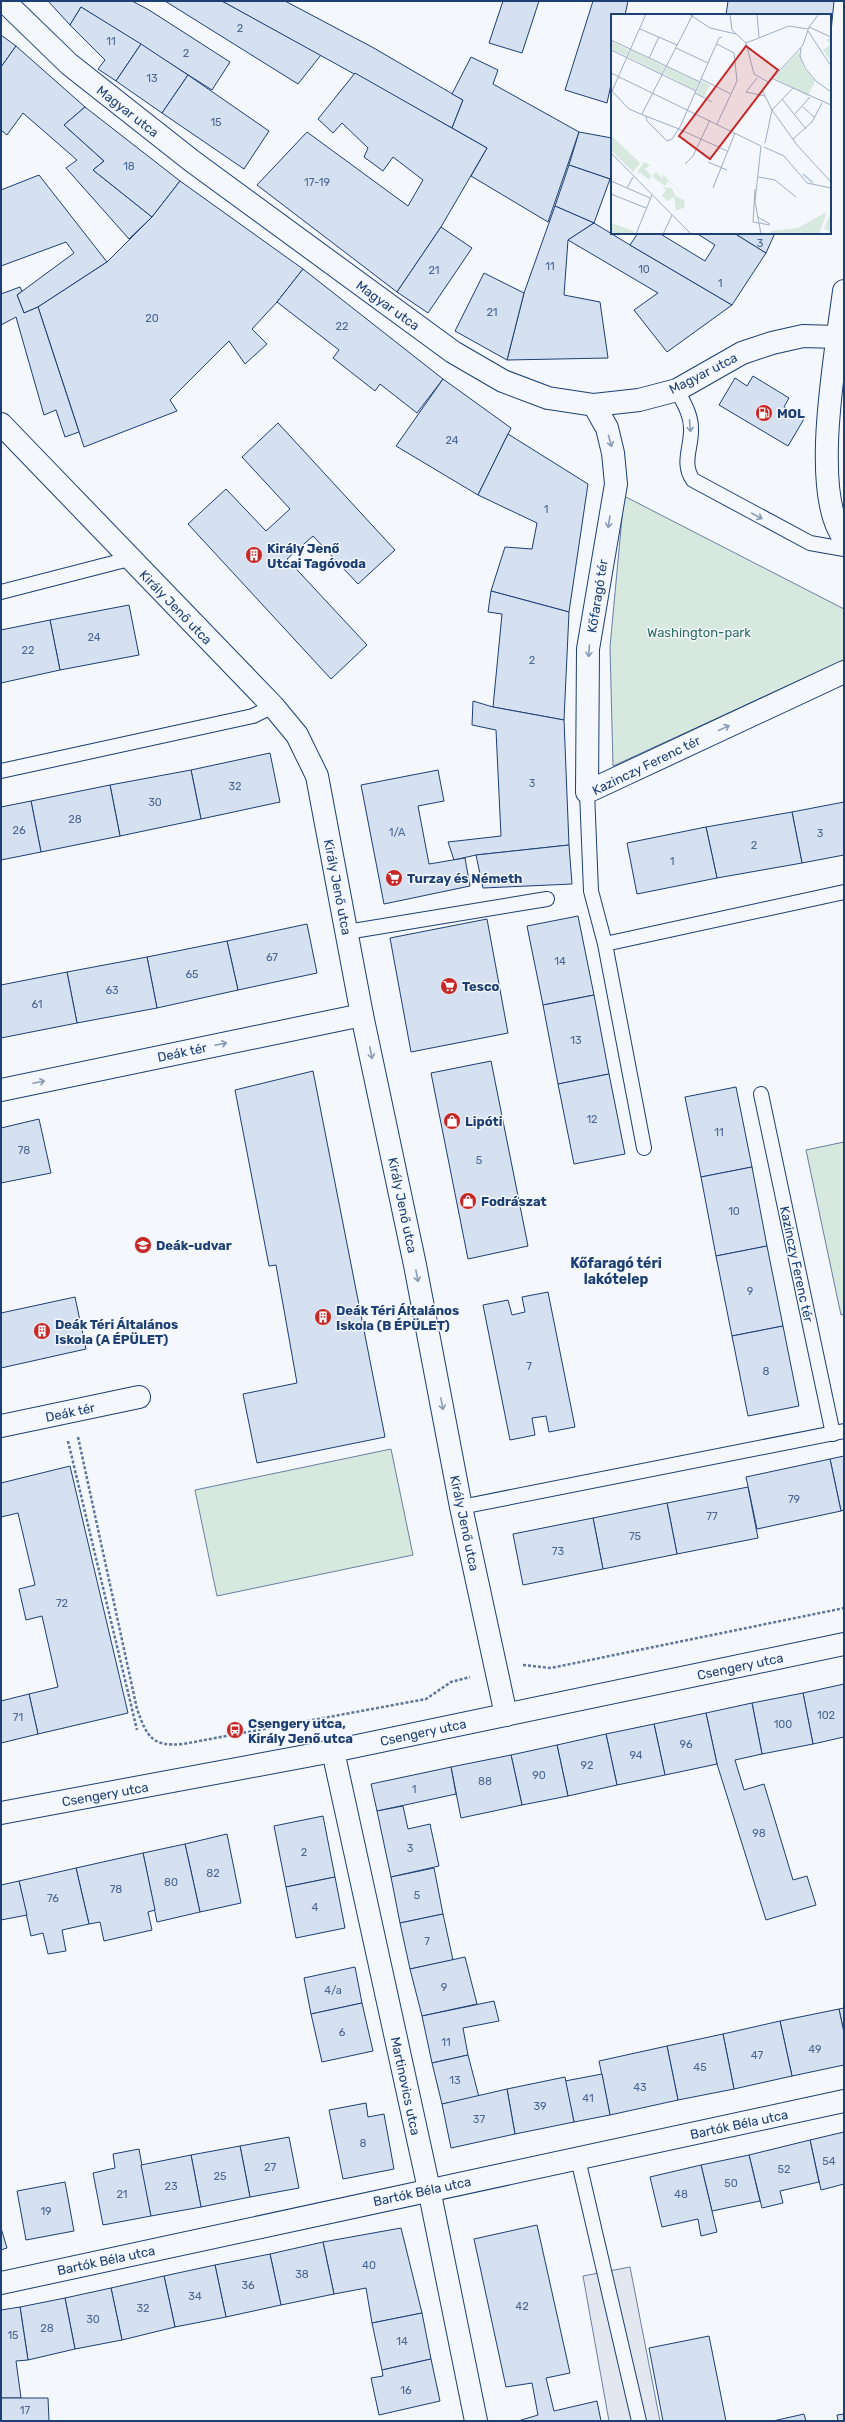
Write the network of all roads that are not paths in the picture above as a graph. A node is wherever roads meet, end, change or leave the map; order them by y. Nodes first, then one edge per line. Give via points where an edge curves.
1 (4, 1) edge
2 (844, 291) edge
3 (838, 337) junction
4 (677, 390) junction
5 (594, 405) junction
6 (1, 424) edge
7 (844, 538) edge
8 (844, 549) edge
9 (129, 559) junction
10 (1, 592) edge
11 (844, 672) edge
12 (273, 706) junction
13 (1, 771) edge
14 (587, 792) junction
15 (844, 892) edge
16 (547, 899) dead end
17 (346, 932) junction
18 (604, 944) junction
19 (362, 1015) junction
20 (1, 1090) edge
21 (761, 1094) dead end
22 (644, 1148) dead end
23 (139, 1397) dead end
24 (1, 1426) edge
25 (839, 1432) edge
26 (461, 1507) junction
27 (844, 1644) edge
28 (506, 1715) junction
29 (333, 1751) junction
30 (1, 1813) edge
31 (844, 2101) edge
32 (578, 2159) junction
33 (429, 2189) junction
34 (1, 2283) edge
35 (476, 2421) edge
36 (639, 2421) edge

1 - 5 street, Magyar utca via 69,64 108,96 453,352 503,381 548,398
2 - 3 street
3 - 4 street, Magyar utca via 803,336 742,353
3 - 7 street via 826,465 830,506
4 - 5 street, Magyar utca via 638,400
4 -> 8 lane via 692,428 686,462 688,473 693,480 810,543
5 -> 14 street, Kőfaragó tér via 607,428 616,484 588,649
6 - 9 street, Király Jenő utca
9 - 10 lane, Király Jenő utca
9 - 12 street, Király Jenő utca
14 -> 11 street, Kazinczy Ferenc tér
12 - 13 lane via 253,716
12 - 17 street, Király Jenő utca via 297,735 316,776
14 - 18 lane, Kazinczy Ferenc tér via 590,891
15 - 18 lane
16 - 17 lane
17 - 19 street, Király Jenő utca
18 - 22 lane, Kazinczy Ferenc tér
20 -> 19 street, Deák tér
19 -> 26 street, Király Jenő utca via 415,1265
21 - 25 lane, Kazinczy Ferenc tér
23 - 24 street, Deák tér
25 - 26 lane
26 - 28 street, Király Jenő utca
27 - 28 street, Csengery utca
28 - 29 street, Csengery utca
29 - 30 street, Csengery utca
29 - 33 street, Martinovics utca
31 - 32 street, Bartók Béla utca
32 - 33 street, Bartók Béla utca
32 - 36 lane
33 - 34 street, Bartók Béla utca
33 - 35 street, Martinovics utca

